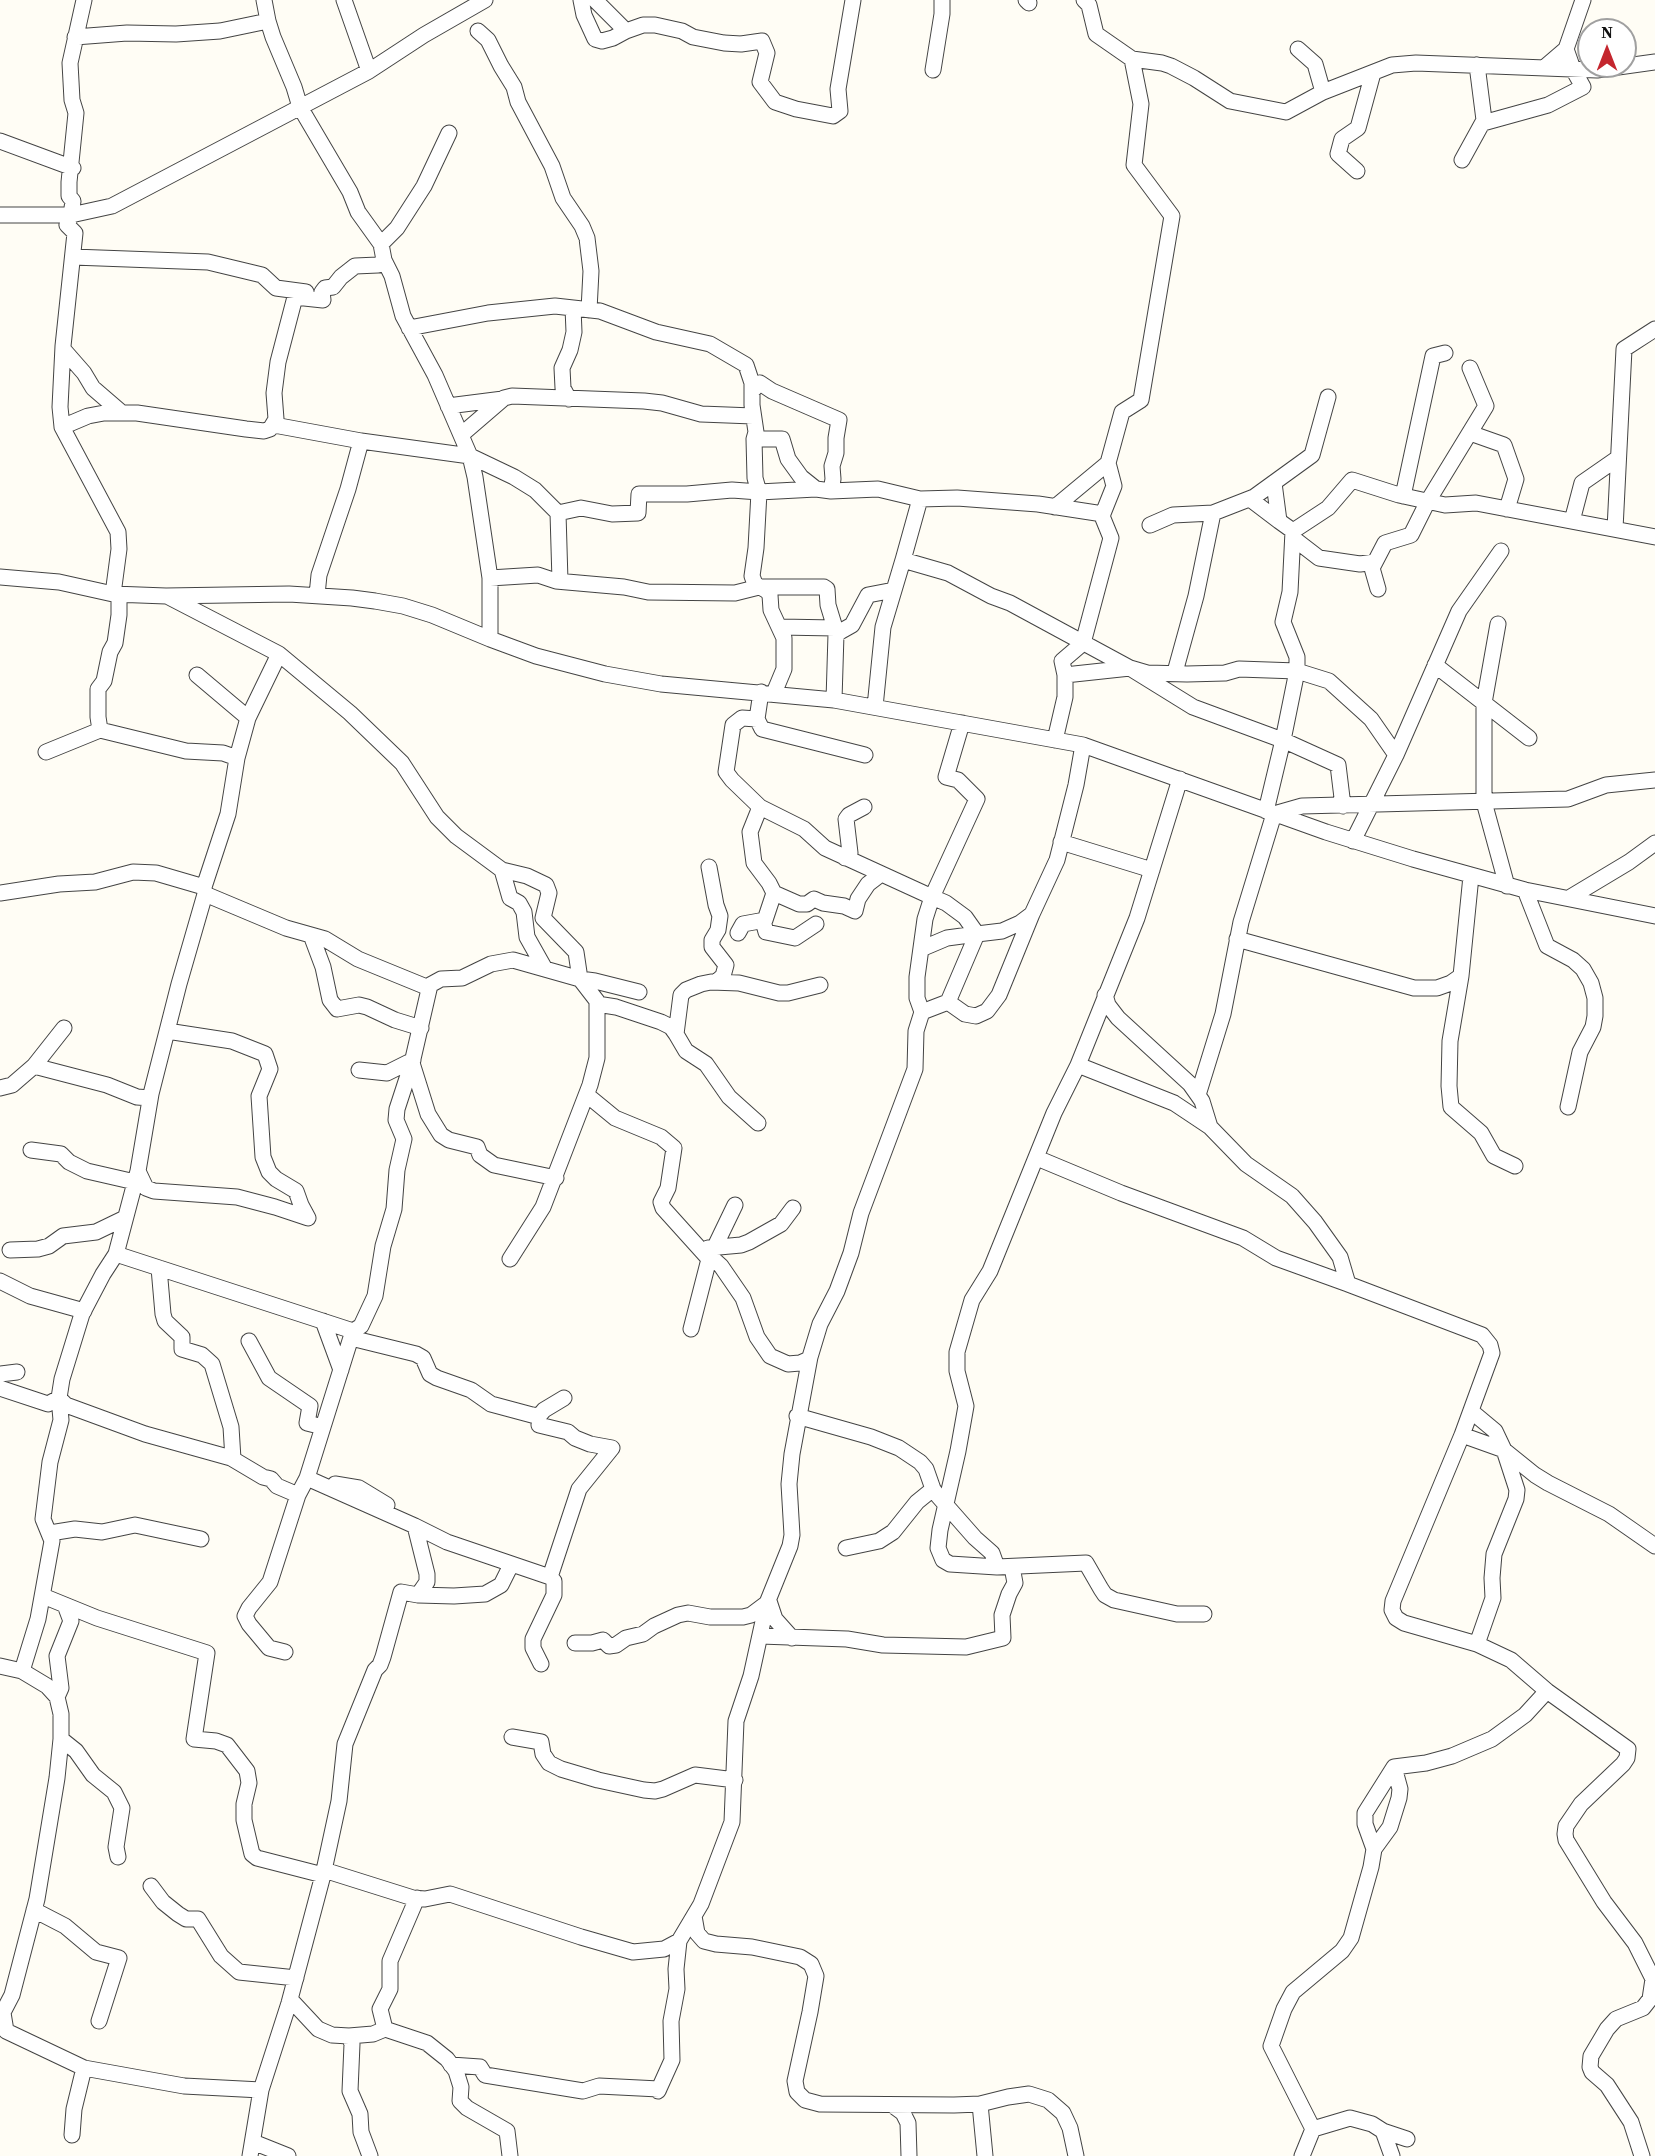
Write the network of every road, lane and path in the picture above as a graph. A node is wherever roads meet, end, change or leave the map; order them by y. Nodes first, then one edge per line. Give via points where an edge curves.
1 (84, 0) edge
2 (264, 0) edge
3 (344, 0) edge
4 (485, 0) edge
5 (581, 0) edge
6 (595, 0) edge
7 (853, 0) edge
8 (942, 0) edge
9 (1084, 0) edge
10 (1582, 0) edge
11 (268, 21) junction
12 (478, 31) dead end
13 (627, 31) junction
14 (75, 37) junction
15 (1298, 49) dead end
16 (1566, 49) junction
17 (1132, 59) junction
18 (1655, 62) edge
19 (1477, 65) junction
20 (1545, 68) junction
21 (1573, 69) junction
22 (933, 70) dead end
23 (369, 71) junction
24 (1372, 72) junction
25 (1323, 92) junction
26 (300, 107) junction
27 (1483, 123) junction
28 (449, 133) dead end
29 (0, 141) edge
30 (1462, 160) dead end
31 (71, 167) junction
32 (1357, 171) dead end
33 (0, 215) edge
34 (71, 215) junction
35 (381, 244) junction
36 (73, 257) junction
37 (384, 260) junction
38 (322, 292) junction
39 (573, 308) junction
40 (590, 310) junction
41 (409, 328) junction
42 (1655, 329) edge
43 (63, 349) junction
44 (1445, 353) dead end
45 (1470, 368) dead end
46 (752, 391) junction
47 (1328, 398) dead end
48 (503, 399) junction
49 (569, 399) junction
50 (448, 406) junction
51 (122, 413) junction
52 (753, 416) junction
53 (274, 425) junction
54 (62, 427) junction
55 (1470, 433) junction
56 (461, 435) junction
57 (754, 439) junction
58 (361, 441) junction
59 (470, 456) junction
60 (1618, 458) junction
61 (1108, 463) junction
62 (1274, 483) junction
63 (824, 490) junction
64 (759, 492) junction
65 (1403, 496) junction
66 (920, 499) junction
67 (1250, 499) junction
68 (1428, 501) junction
69 (1055, 507) junction
70 (1507, 509) junction
71 (558, 513) junction
72 (1213, 513) junction
73 (1103, 514) junction
74 (1279, 521) junction
75 (1572, 521) junction
76 (1150, 525) dead end
77 (1615, 529) junction
78 (1293, 535) junction
79 (1655, 537) edge
80 (1501, 551) dead end
81 (903, 560) junction
82 (1375, 562) junction
83 (0, 577) edge
84 (490, 578) junction
85 (560, 581) junction
86 (759, 587) junction
87 (1378, 589) dead end
88 (894, 590) junction
89 (116, 594) junction
90 (166, 596) junction
91 (317, 596) junction
92 (1498, 624) dead end
93 (780, 627) junction
94 (837, 630) junction
95 (489, 639) junction
96 (1077, 640) junction
97 (279, 654) junction
98 (1435, 665) junction
99 (1064, 668) junction
100 (1130, 668) junction
101 (1297, 671) junction
102 (1175, 672) junction
103 (197, 675) dead end
104 (767, 692) junction
105 (834, 700) junction
106 (1484, 702) junction
107 (875, 707) junction
108 (248, 718) junction
109 (757, 719) junction
110 (962, 723) junction
111 (100, 730) junction
112 (1529, 738) dead end
113 (1055, 740) junction
114 (1283, 740) junction
115 (1083, 745) junction
116 (46, 752) dead end
117 (865, 756) dead end
118 (1396, 756) junction
119 (237, 759) junction
120 (1180, 779) junction
121 (1655, 780) edge
122 (1484, 801) junction
123 (1370, 805) junction
124 (1343, 806) junction
125 (760, 807) junction
126 (864, 807) dead end
127 (1270, 812) junction
128 (1353, 841) junction
129 (1061, 842) junction
130 (1655, 843) edge
131 (845, 858) junction
132 (709, 867) dead end
133 (502, 870) junction
134 (1152, 870) junction
135 (881, 874) junction
136 (1471, 876) junction
137 (1507, 886) junction
138 (1525, 890) junction
139 (204, 891) junction
140 (0, 893) edge
141 (774, 893) junction
142 (932, 897) junction
143 (1569, 898) junction
144 (1032, 914) junction
145 (1655, 916) edge
146 (543, 918) junction
147 (763, 921) junction
148 (816, 924) dead end
149 (1002, 931) junction
150 (738, 933) dead end
151 (976, 934) junction
152 (311, 935) junction
153 (1237, 939) junction
154 (530, 943) junction
155 (921, 949) junction
156 (1015, 958) junction
157 (513, 960) junction
158 (545, 969) junction
159 (1461, 976) junction
160 (580, 979) junction
161 (716, 982) junction
162 (820, 985) dead end
163 (429, 988) junction
164 (639, 992) dead end
165 (1105, 995) junction
166 (594, 998) junction
167 (948, 1002) junction
168 (922, 1012) junction
169 (64, 1028) dead end
170 (421, 1028) junction
171 (167, 1031) junction
172 (676, 1034) junction
173 (413, 1061) junction
174 (1078, 1065) junction
175 (33, 1066) junction
176 (359, 1070) dead end
177 (0, 1088) edge
178 (586, 1095) junction
179 (1198, 1095) junction
180 (150, 1098) junction
181 (1568, 1107) dead end
182 (758, 1123) dead end
183 (1210, 1127) junction
184 (31, 1150) dead end
185 (1037, 1158) junction
186 (1515, 1166) dead end
187 (136, 1177) junction
188 (556, 1178) junction
189 (735, 1205) dead end
190 (793, 1208) dead end
191 (125, 1218) junction
192 (10, 1250) dead end
193 (708, 1252) junction
194 (116, 1254) junction
195 (510, 1258) dead end
196 (159, 1268) junction
197 (0, 1281) edge
198 (1348, 1284) junction
199 (84, 1311) junction
200 (323, 1321) junction
201 (691, 1329) dead end
202 (352, 1334) junction
203 (249, 1341) dead end
204 (809, 1359) junction
205 (341, 1370) junction
206 (17, 1372) dead end
207 (0, 1374) edge
208 (0, 1388) edge
209 (59, 1398) junction
210 (564, 1398) dead end
211 (1471, 1411) junction
212 (797, 1416) junction
213 (539, 1425) dead end
214 (323, 1427) junction
215 (1462, 1435) junction
216 (1504, 1450) junction
217 (233, 1459) junction
218 (313, 1481) junction
219 (933, 1489) junction
220 (298, 1495) junction
221 (945, 1504) junction
222 (409, 1523) junction
223 (50, 1533) junction
224 (201, 1539) dead end
225 (1655, 1546) edge
226 (846, 1548) dead end
227 (511, 1565) junction
228 (1004, 1567) junction
229 (550, 1577) junction
230 (418, 1595) junction
231 (43, 1596) junction
232 (768, 1601) junction
233 (65, 1605) junction
234 (1204, 1614) dead end
235 (760, 1636) junction
236 (792, 1638) junction
237 (576, 1643) dead end
238 (1477, 1644) junction
239 (285, 1652) dead end
240 (541, 1664) dead end
241 (0, 1666) edge
242 (22, 1671) junction
243 (1547, 1691) junction
244 (57, 1697) junction
245 (513, 1737) dead end
246 (61, 1739) junction
247 (1394, 1767) junction
248 (735, 1780) junction
249 (1374, 1849) junction
250 (118, 1857) dead end
251 (324, 1872) junction
252 (151, 1886) dead end
253 (417, 1898) junction
254 (34, 1910) junction
255 (694, 1916) junction
256 (679, 1941) junction
257 (296, 1978) junction
258 (290, 1999) junction
259 (1, 2015) edge
260 (99, 2021) dead end
261 (385, 2029) junction
262 (349, 2036) junction
263 (451, 2066) junction
264 (84, 2068) junction
265 (261, 2090) junction
266 (980, 2104) junction
267 (892, 2105) junction
268 (1313, 2129) junction
269 (1383, 2131) junction
270 (72, 2135) dead end
271 (1407, 2139) dead end
272 (252, 2149) edge
273 (288, 2156) edge
274 (370, 2156) edge
275 (510, 2156) edge
276 (909, 2156) edge
277 (985, 2156) edge
278 (1076, 2156) edge
279 (1302, 2156) edge
280 (1392, 2156) edge
281 (1642, 2156) edge

1 - 14 street
2 - 11 street
3 - 23 street
4 - 23 street
5 - 13 street via 595,39 614,38
6 - 13 street
7 - 13 street via 838,89 840,111 833,117 775,102 760,82 767,53 762,41 724,43 655,25
8 - 22 street
9 - 17 street via 1089,5 1096,34
10 - 16 street
11 - 14 street via 209,32
11 - 26 street
12 - 40 street via 488,40 514,87 552,165 563,198 582,226 591,270
14 - 31 street via 70,63 76,113
15 - 25 street via 1315,63
16 - 20 street
16 - 21 street
17 - 25 street via 1171,66 1230,101 1286,112
17 - 61 street via 1141,104 1134,165 1172,216 1141,400 1122,412
18 - 21 street via 1597,70
19 - 20 street
19 - 24 street via 1416,63
19 - 27 street
20 - 21 street
21 - 27 street via 1583,87 1548,105
23 - 26 street
24 - 25 street
24 - 32 street via 1358,128 1342,139 1338,154
26 - 34 street via 112,206
26 - 35 street via 358,212
27 - 30 street
28 - 35 street via 424,186 397,228
29 - 31 street
31 - 34 street
33 - 34 street
34 - 36 street via 67,225 75,233
35 - 37 street
36 - 38 street via 208,262 262,275 276,288
36 - 43 street
37 - 38 street via 378,266 355,266
37 - 41 street
38 - 53 street via 323,300 295,297 278,362
39 - 40 street
39 - 41 street via 500,311
39 - 49 street via 574,332 562,368 562,388
40 - 46 street via 656,332 710,344 746,365
41 - 50 street
42 - 60 street via 1624,349
43 - 51 street via 93,388
43 - 54 street
44 - 65 street via 1433,356
45 - 55 street via 1486,406
46 - 52 street
46 - 63 street via 760,383 839,420 831,466 833,479
47 - 62 street via 1312,455
48 - 49 street
48 - 50 street
48 - 56 street
49 - 52 street via 644,401 700,414
50 - 56 street
51 - 53 street via 264,431
51 - 54 street via 96,413
52 - 57 street
53 - 58 street
54 - 89 street via 118,532
55 - 68 street
55 - 70 street via 1504,445 1516,479
56 - 59 street
57 - 63 street via 782,439 788,459 801,477
57 - 64 street via 754,478
58 - 59 street
58 - 91 street via 319,575
59 - 71 street via 535,490
59 - 84 street
60 - 75 street via 1582,483
60 - 77 street
61 - 69 street
61 - 73 street via 1114,486
62 - 67 street
62 - 74 street
63 - 64 street
63 - 66 street via 878,489
64 - 71 street via 732,489 639,494 638,513 612,514 581,508
64 - 86 street via 752,576
65 - 68 street
65 - 78 street via 1352,480 1328,508
66 - 69 street via 957,498
66 - 81 street
67 - 72 street
67 - 74 street
68 - 70 street
68 - 82 street via 1411,535 1385,543
69 - 73 street
70 - 75 street
71 - 85 street
72 - 76 street via 1173,515
72 - 102 street
73 - 96 street via 1111,538
74 - 78 street
75 - 77 street
77 - 79 street
78 - 82 street via 1319,558 1360,564
78 - 101 street via 1290,592 1283,622 1297,657
80 - 98 street via 1459,611
81 - 88 street
81 - 96 street via 948,573
82 - 87 street via 1372,568
83 - 89 street via 58,582
84 - 85 street via 538,575
84 - 95 street
85 - 86 street via 648,592 735,593
86 - 93 street via 770,595 771,610
86 - 94 street via 827,588
88 - 94 street via 868,595 852,625
88 - 107 street via 883,627
89 - 90 street
89 - 111 street via 119,615 115,643 98,689
90 - 91 street
90 - 97 street
91 - 95 street via 352,597 403,606
92 - 106 street
93 - 94 street
93 - 104 street via 784,669
94 - 105 street
95 - 104 street via 605,674 660,684
96 - 99 street
96 - 100 street
97 - 108 street
97 - 133 street via 402,763 437,817 456,836
98 - 106 street
98 - 118 street
99 - 100 street
99 - 113 street via 1065,698
100 - 102 street via 1147,673
100 - 114 street via 1192,707
101 - 102 street
101 - 114 street
101 - 118 street via 1329,681 1371,719
103 - 108 street
104 - 105 street
104 - 109 street
105 - 107 street
106 - 112 street
106 - 122 street
107 - 110 street
108 - 119 street
109 - 117 street via 762,729
109 - 125 street via 742,718 733,725 726,772
110 - 113 street
110 - 142 street via 946,777 958,780 977,799
111 - 116 street
111 - 119 street via 179,750 223,753
113 - 115 street
114 - 124 street via 1338,765
114 - 127 street
115 - 120 street
115 - 129 street
118 - 123 street
119 - 139 street via 228,814
120 - 127 street
120 - 134 street
121 - 122 street via 1606,785 1568,799
122 - 123 street
122 - 137 street
123 - 124 street
123 - 128 street
124 - 127 street via 1302,806
125 - 131 street via 804,829 825,848
125 - 141 street via 750,832 754,862
126 - 131 street via 846,819 850,853
127 - 128 street
127 - 153 street
128 - 136 street
129 - 134 street
129 - 144 street via 1057,860
130 - 143 street
131 - 135 street
132 - 161 street via 720,915 712,946 726,964 723,976
133 - 146 street via 546,885 548,905
133 - 154 street via 510,898 524,912
134 - 165 street
135 - 141 street via 868,884 855,911 814,899 799,904
135 - 142 street
136 - 137 street
136 - 159 street
137 - 138 street
138 - 143 street
138 - 181 street via 1547,946 1583,969 1594,998 1593,1027 1580,1052
139 - 140 street via 156,873 133,872 95,882
139 - 152 street via 286,928
139 - 171 street
141 - 147 street
142 - 151 street via 965,917
142 - 155 street
143 - 145 street
144 - 149 street
144 - 156 street
146 - 154 street
146 - 160 street via 576,952
147 - 148 street via 766,932 795,938
147 - 150 street via 743,924
149 - 151 street
149 - 156 street
151 - 155 street via 947,938
151 - 167 street
152 - 163 street
152 - 170 street via 330,1000 337,1010 359,1005
153 - 159 street via 1414,988 1437,988
153 - 179 street via 1223,1014
154 - 157 street via 524,955
154 - 158 street
155 - 168 street via 917,998
156 - 167 street via 999,995 987,1011 976,1016 965,1014
157 - 158 street
157 - 163 street via 491,964 462,978 435,981
158 - 160 street
159 - 186 street via 1450,1041 1451,1107 1481,1133 1494,1156
160 - 164 street
160 - 166 street
161 - 162 street via 779,993
161 - 172 street via 700,984 681,995
163 - 170 street
165 - 174 street
165 - 179 street via 1118,1018
166 - 172 street via 661,1022
166 - 178 street via 597,1058
167 - 168 street
168 - 204 street via 916,1031 915,1069 861,1213 851,1253
169 - 175 street
170 - 173 street
171 - 180 street
171 - 187 street via 232,1041 265,1054 270,1069 259,1096 263,1157 269,1172 296,1191 308,1218 237,1197 154,1191
172 - 182 street via 686,1051 706,1064 729,1097
173 - 176 street via 387,1073
173 - 188 street via 428,1114 441,1135 477,1147 480,1155 494,1165
173 - 202 street via 397,1109 396,1120 404,1139 375,1296 361,1326
174 - 183 street via 1174,1103
174 - 185 street
175 - 177 street via 12,1085
175 - 180 street
178 - 188 street
178 - 193 street via 615,1118 662,1137 674,1148 663,1208
179 - 183 street
180 - 187 street
183 - 198 street via 1246,1164 1292,1196 1315,1221 1340,1257
184 - 187 street via 61,1154 87,1171
185 - 198 street via 1243,1238 1276,1258
185 - 221 street via 990,1271 972,1300 957,1352 957,1371 966,1406
187 - 191 street
188 - 195 street via 543,1208
189 - 193 street
190 - 193 street via 781,1224 749,1242
191 - 192 street via 96,1232 63,1236 49,1246
191 - 194 street
193 - 201 street
193 - 204 street via 743,1298 757,1337 770,1356 788,1364
194 - 196 street
194 - 199 street
196 - 200 street
196 - 217 street via 165,1321 182,1337 182,1349 202,1355 212,1364 231,1427
197 - 199 street via 30,1296
198 - 211 street via 1487,1340 1492,1353
199 - 209 street
200 - 202 street
200 - 205 street
202 - 205 street
202 - 210 street via 416,1354 423,1358 430,1374 471,1390 491,1404 539,1416
203 - 214 street via 269,1378 310,1406 307,1424
204 - 212 street
205 - 214 street
206 - 207 street
208 - 209 street via 48,1404
209 - 217 street via 66,1405 144,1434
209 - 223 street via 61,1420 50,1462 43,1519
211 - 215 street
211 - 216 street via 1495,1431
212 - 219 street via 899,1448 926,1469
212 - 232 street via 789,1484 792,1535
213 - 229 street via 612,1448 579,1489
214 - 218 street
215 - 216 street
215 - 238 street via 1392,1610 1404,1623
216 - 225 street via 1548,1483 1609,1514
216 - 238 street via 1517,1490 1516,1499 1494,1554 1493,1598
217 - 220 street
218 - 220 street
218 - 222 street
219 - 221 street
219 - 226 street via 893,1532 879,1541
220 - 239 street via 270,1582 245,1616 269,1648
221 - 228 street
221 - 228 street via 938,1548 943,1560 957,1565
222 - 227 street via 447,1542
222 - 230 street via 427,1574 427,1582
223 - 224 street via 75,1529 102,1532 135,1526
223 - 231 street
227 - 229 street
227 - 230 street via 501,1585 485,1594
228 - 234 street via 1086,1563 1105,1596 1114,1600 1177,1614
228 - 236 street via 1015,1583 1002,1615 1003,1638 966,1647
229 - 240 street via 554,1581 554,1595 533,1639
230 - 251 street via 401,1592 383,1657 345,1744 339,1801
231 - 233 street
231 - 242 street
232 - 235 street
232 - 236 street via 775,1618
232 - 237 street via 743,1617 678,1615 616,1645 609,1646 603,1640
233 - 244 street via 71,1621 57,1656 61,1688
233 - 251 street via 207,1653 194,1739 228,1745 248,1772 244,1820 252,1854
235 - 236 street
235 - 248 street via 736,1721
238 - 243 street via 1511,1660
241 - 242 street
242 - 244 street
243 - 247 street via 1525,1715 1492,1739 1452,1756
243 - 281 street via 1628,1749 1623,1764 1581,1804 1565,1834 1604,1902 1635,1943 1653,1979 1650,1999 1643,2008 1616,2019 1607,2029 1591,2056 1590,2067 1631,2122
244 - 246 street
245 - 248 street via 541,1742 549,1763 561,1769 644,1790 663,1789 694,1775
246 - 250 street via 114,1792 122,1808
246 - 254 street
247 - 249 street via 1399,1798 1390,1827
247 - 249 street via 1365,1813
248 - 255 street via 732,1822
249 - 268 street via 1351,1938 1342,1951 1293,1992 1271,2046
251 - 253 street
251 - 257 street
252 - 257 street via 178,1914 198,1919 221,1956 238,1972
253 - 256 street via 450,1894 633,1952 664,1949
253 - 261 street via 390,1961 390,1989 380,2008
254 - 259 street via 12,1995
254 - 260 street via 65,1926 96,1952 120,1958
255 - 256 street
255 - 267 street via 697,1933 704,1941 762,1949 811,1964 816,1976 795,2081 805,2100 820,2104
256 - 263 street via 671,2020 672,2060 658,2090 599,2086 583,2091 485,2075 480,2067
257 - 258 street
258 - 262 street via 318,2029
258 - 265 street
259 - 264 street via 6,2031
261 - 262 street
261 - 263 street via 427,2043
262 - 274 street via 350,2091
263 - 275 street via 460,2087 460,2101 507,2131
264 - 265 street via 184,2086
264 - 270 street
265 - 272 street
266 - 267 street
266 - 277 street
266 - 278 street via 1029,2094 1048,2100 1063,2113
267 - 276 street via 908,2122
268 - 269 street via 1350,2118
268 - 279 street
269 - 271 street
269 - 280 street
272 - 273 street

